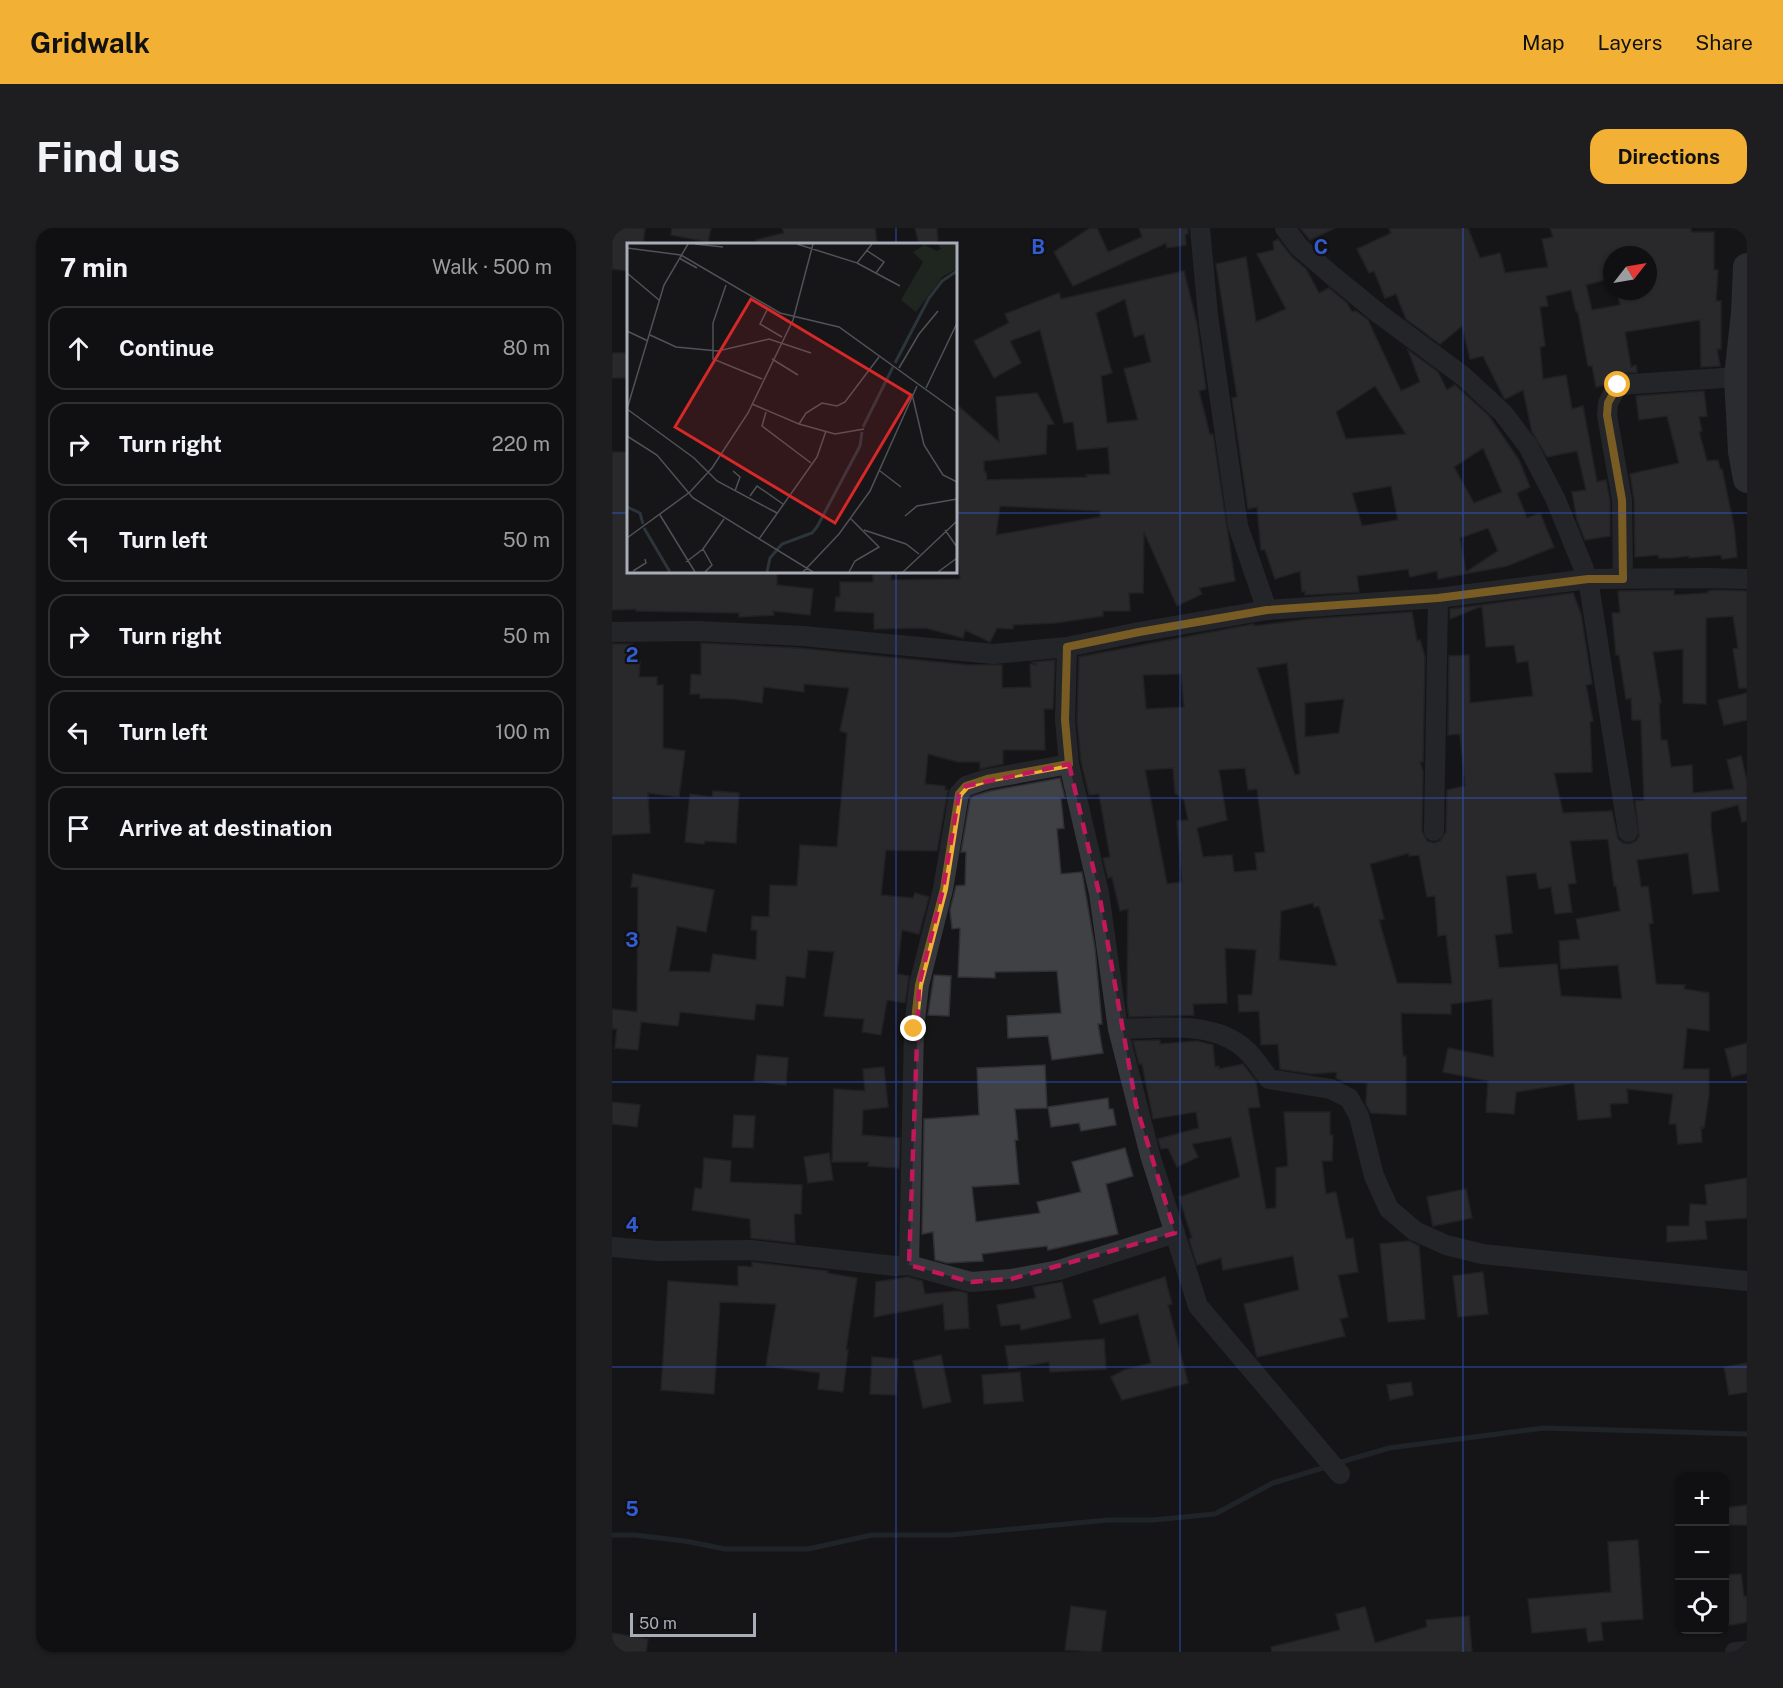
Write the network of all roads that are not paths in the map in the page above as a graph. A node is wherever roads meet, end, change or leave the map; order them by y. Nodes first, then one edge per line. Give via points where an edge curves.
1 (1200, 228) edge
2 (1285, 228) edge
3 (1747, 267) edge
4 (1738, 377) junction
5 (1747, 479) edge
6 (1588, 579) junction
7 (1623, 579) junction
8 (1747, 579) edge
9 (1438, 598) junction
10 (1267, 610) junction
11 (612, 632) edge
12 (1067, 647) junction
13 (1069, 764) junction
14 (1434, 831) dead end
15 (1628, 832) dead end
16 (1118, 1029) junction
17 (1175, 1233) junction
18 (619, 1248) edge
19 (909, 1265) junction
20 (1747, 1281) edge
21 (1340, 1474) dead end
22 (1747, 1651) edge
23 (1735, 1652) edge

1 - 10 street via 1208,316 1238,526
2 - 6 street via 1299,247 1334,277 1463,376 1503,413 1528,446 1555,498
3 - 4 main road
4 - 5 main road
4 - 7 street via 1618,385 1608,403 1607,415 1622,500
6 - 7 street
6 - 9 street
6 - 15 street
7 - 8 street
9 - 10 street
9 - 14 street
10 - 12 street
11 - 12 street via 803,636 994,654
12 - 13 street via 1065,720
13 - 16 street via 1099,893
13 - 19 street via 987,779 966,786 959,794 944,889 919,985 914,1029
16 - 17 street via 1147,1145
16 - 20 street via 1217,1032 1245,1049 1269,1079 1331,1089 1349,1098 1359,1116 1374,1176 1389,1209 1415,1231 1446,1245 1482,1254
17 - 19 street via 1059,1269 1011,1279 971,1282
17 - 21 street via 1198,1306
18 - 19 street via 751,1250
22 - 23 street

